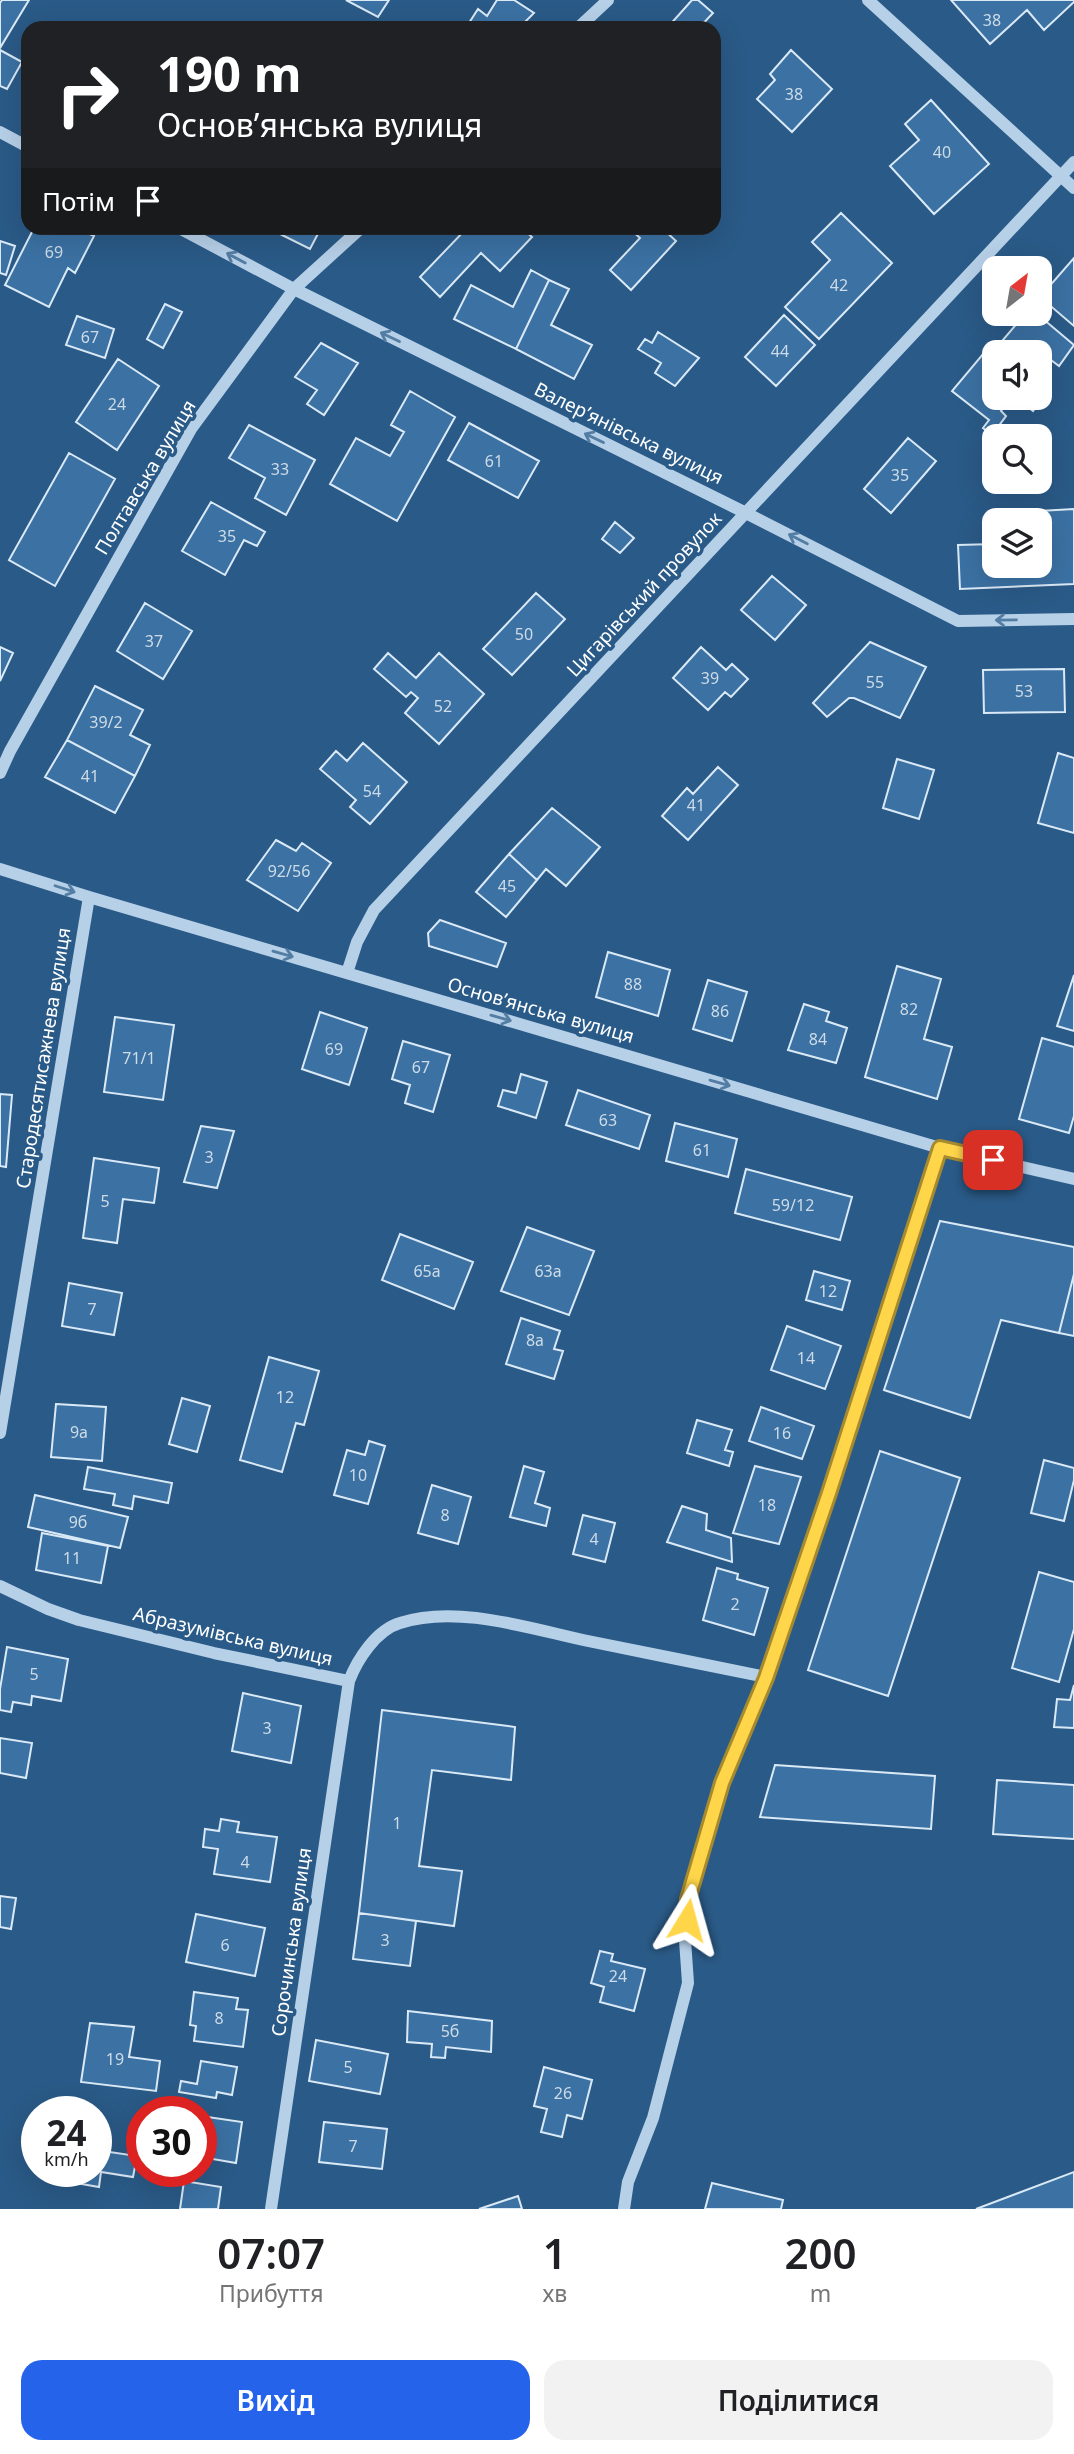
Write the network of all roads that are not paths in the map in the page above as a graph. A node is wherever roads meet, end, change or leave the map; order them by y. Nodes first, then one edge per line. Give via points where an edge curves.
1 (868, 0) edge
2 (603, 1) edge
3 (584, 21) edge
4 (0, 132) edge
5 (21, 142) edge
6 (1074, 162) edge
7 (1060, 176) junction
8 (1074, 188) edge
9 (192, 235) edge
10 (353, 235) edge
11 (294, 289) junction
12 (746, 513) junction
13 (1074, 619) edge
14 (0, 773) edge
15 (0, 869) edge
16 (89, 897) junction
17 (347, 973) junction
18 (940, 1148) junction
19 (1074, 1178) edge
20 (0, 1433) edge
21 (0, 1586) edge
22 (766, 1678) junction
23 (349, 1681) junction
24 (271, 2209) edge
25 (624, 2209) edge

1 - 7 street
2 - 3 street
4 - 5 street
6 - 7 street, Цигарівський провулок
7 - 8 street
7 - 12 street, Цигарівський провулок
11 -> 9 street, Валер’янівська вулиця
10 - 11 street, Полтавська вулиця
12 -> 11 street, Валер’янівська вулиця
11 - 14 street, Полтавська вулиця via 191,429
13 -> 12 street, Валер’янівська вулиця via 958,621
12 - 17 street, Цигарівський провулок via 374,910
15 -> 16 street, Основ’янська вулиця
16 -> 17 street, Основ’янська вулиця
16 - 20 street, Стародесятисажнева вулиця
17 -> 18 street, Основ’янська вулиця
18 - 19 street, Основ’янська вулиця
18 - 22 street
21 - 23 street, Абразумівська вулиця via 79,1620
22 - 23 street, Абразумівська вулиця via 445,1614 397,1623 369,1645
22 - 25 street via 722,1783 688,1899 688,1983 653,2118 628,2182
23 - 24 street, Сорочинська вулиця

